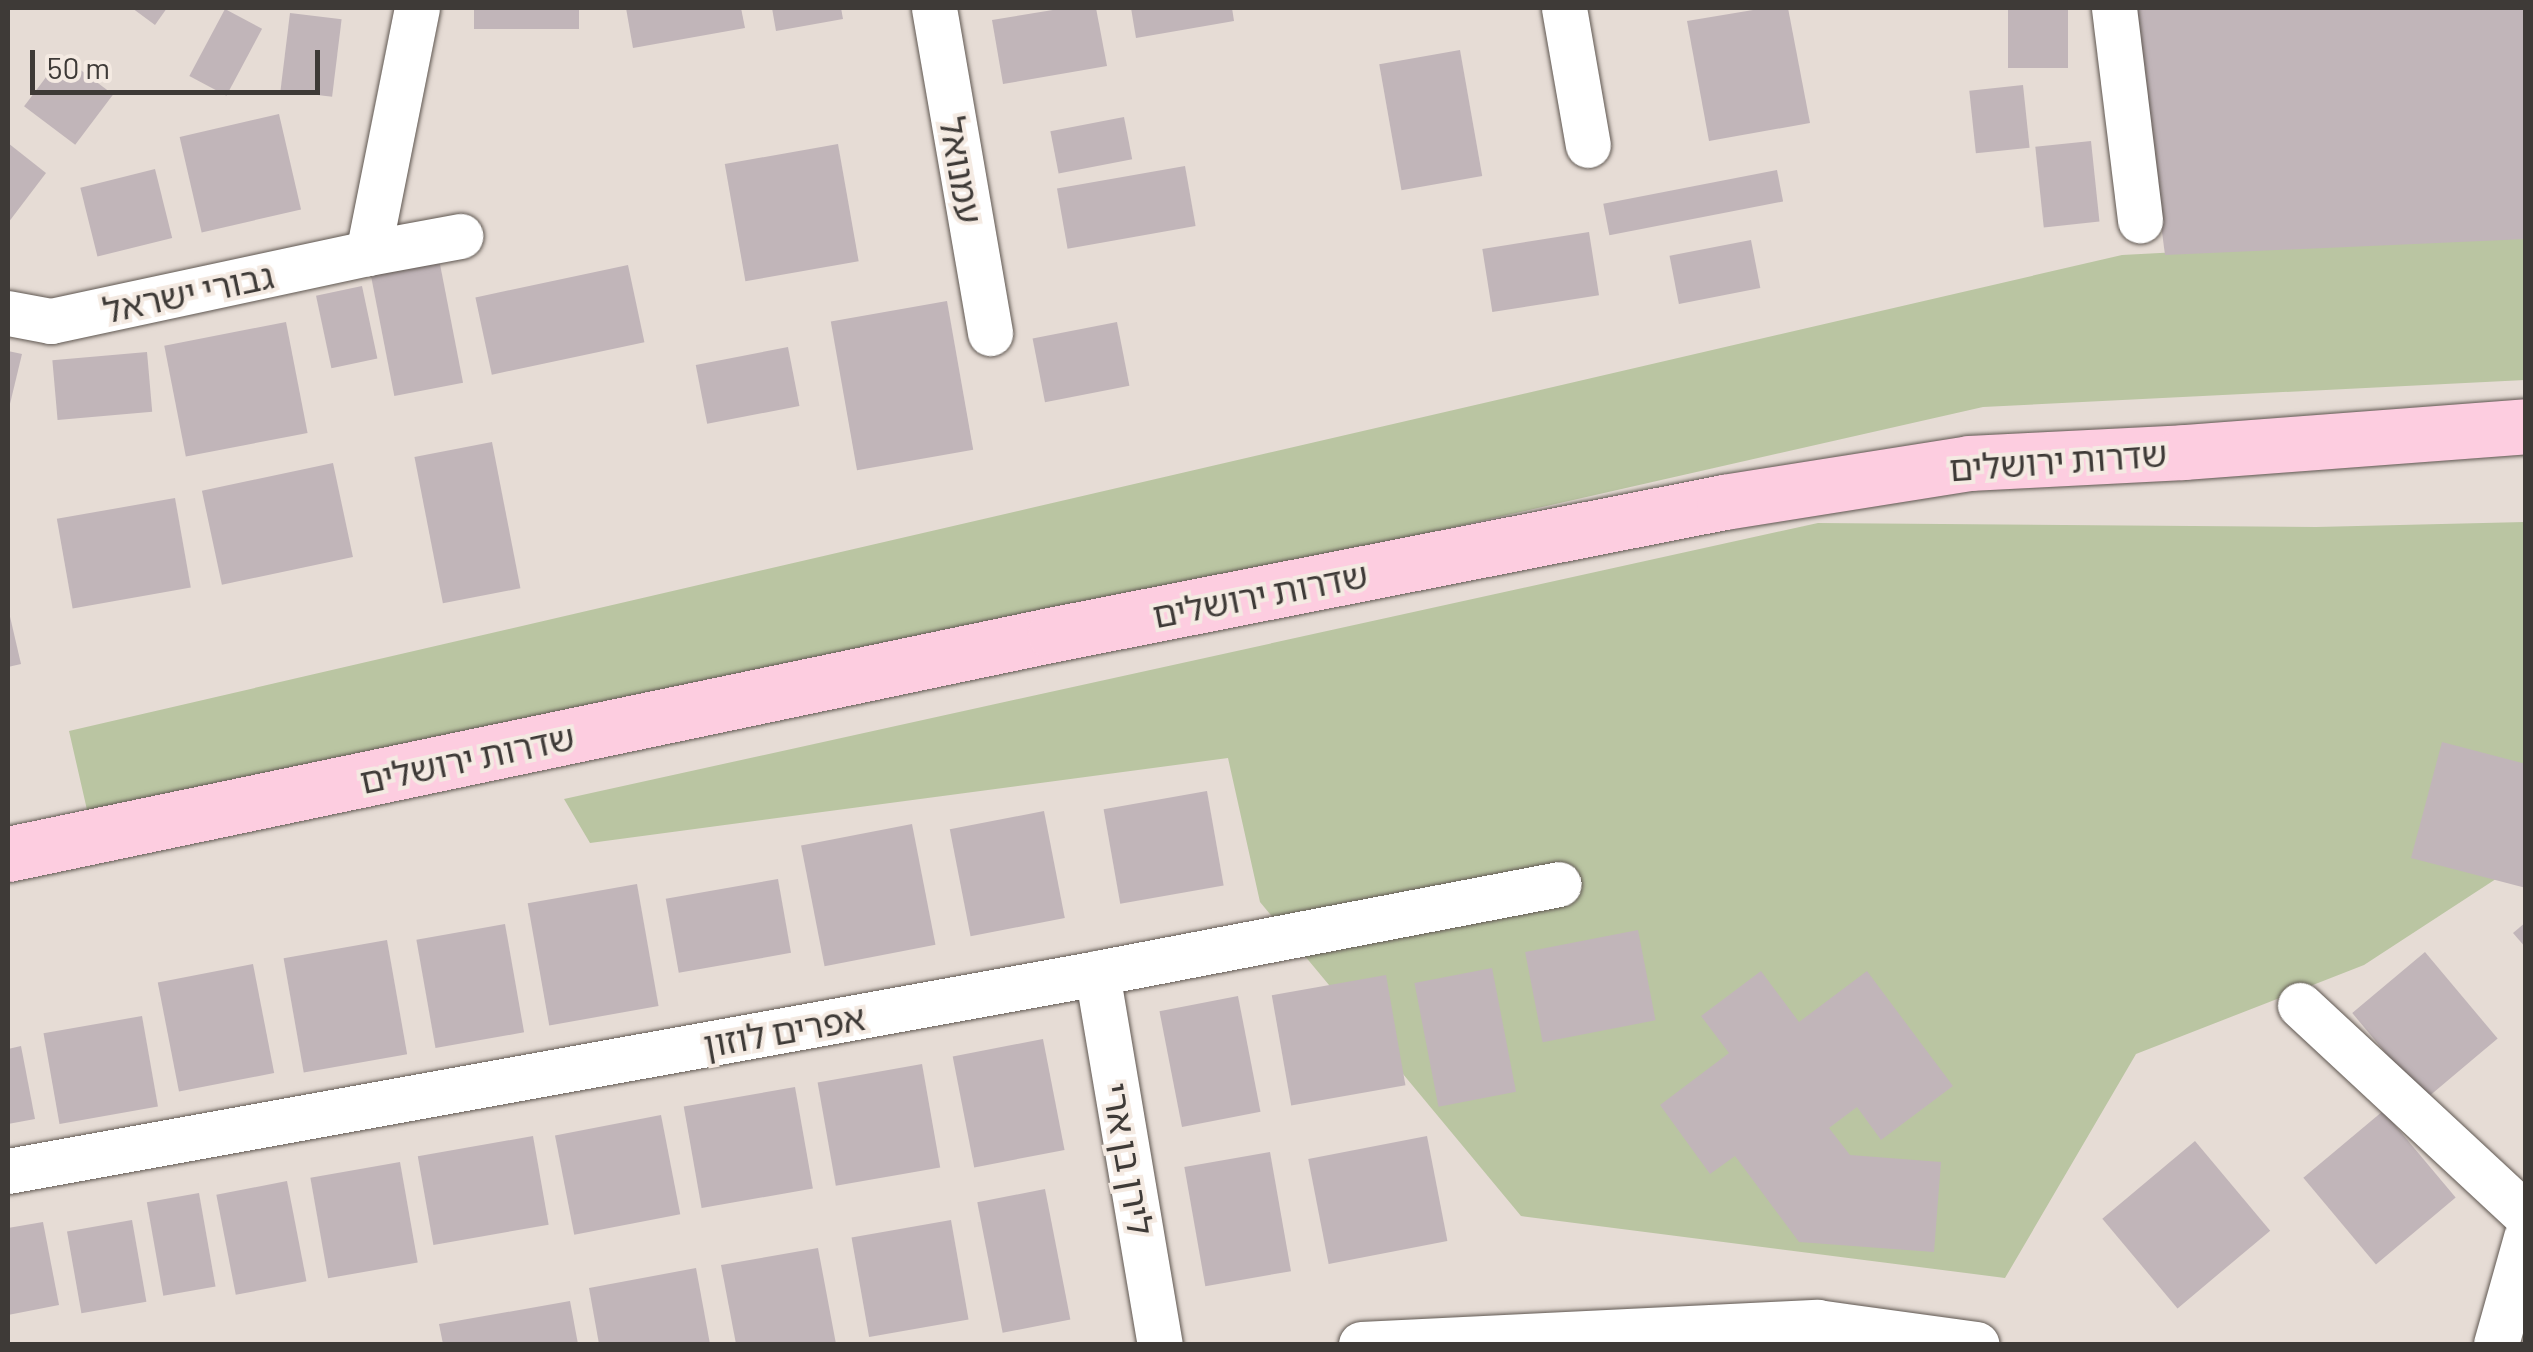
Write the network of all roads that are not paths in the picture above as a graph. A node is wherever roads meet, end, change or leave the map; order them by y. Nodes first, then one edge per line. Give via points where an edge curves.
1 (417, 8) edge
2 (934, 8) edge
3 (1564, 8) edge
4 (2114, 8) edge
5 (1588, 144) dead end
6 (2140, 220) dead end
7 (460, 236) dead end
8 (368, 253) junction
9 (8, 314) edge
10 (990, 333) dead end
11 (2526, 426) edge
12 (8, 854) edge
13 (1559, 884) dead end
14 (1097, 973) junction
15 (2300, 1005) dead end
16 (8, 1171) edge
17 (2526, 1215) edge
18 (2526, 1236) edge
19 (1160, 1344) edge
20 (1361, 1344) edge
21 (1976, 1344) edge
22 (2496, 1344) edge

1 - 8 street
2 - 10 street, עמנואל
3 - 5 street
4 - 6 street
7 - 8 street, גבורי ישראל
8 - 9 street, גבורי ישראל via 51,321
11 - 12 main road, שדרות ירושלים via 1969,463 1724,502 1036,638
13 - 14 street, אפרים לוזון
14 - 16 street, אפרים לוזון
14 - 19 street, לירן בן ארי
15 - 17 street
18 - 22 street
20 - 21 street via 1816,1322

